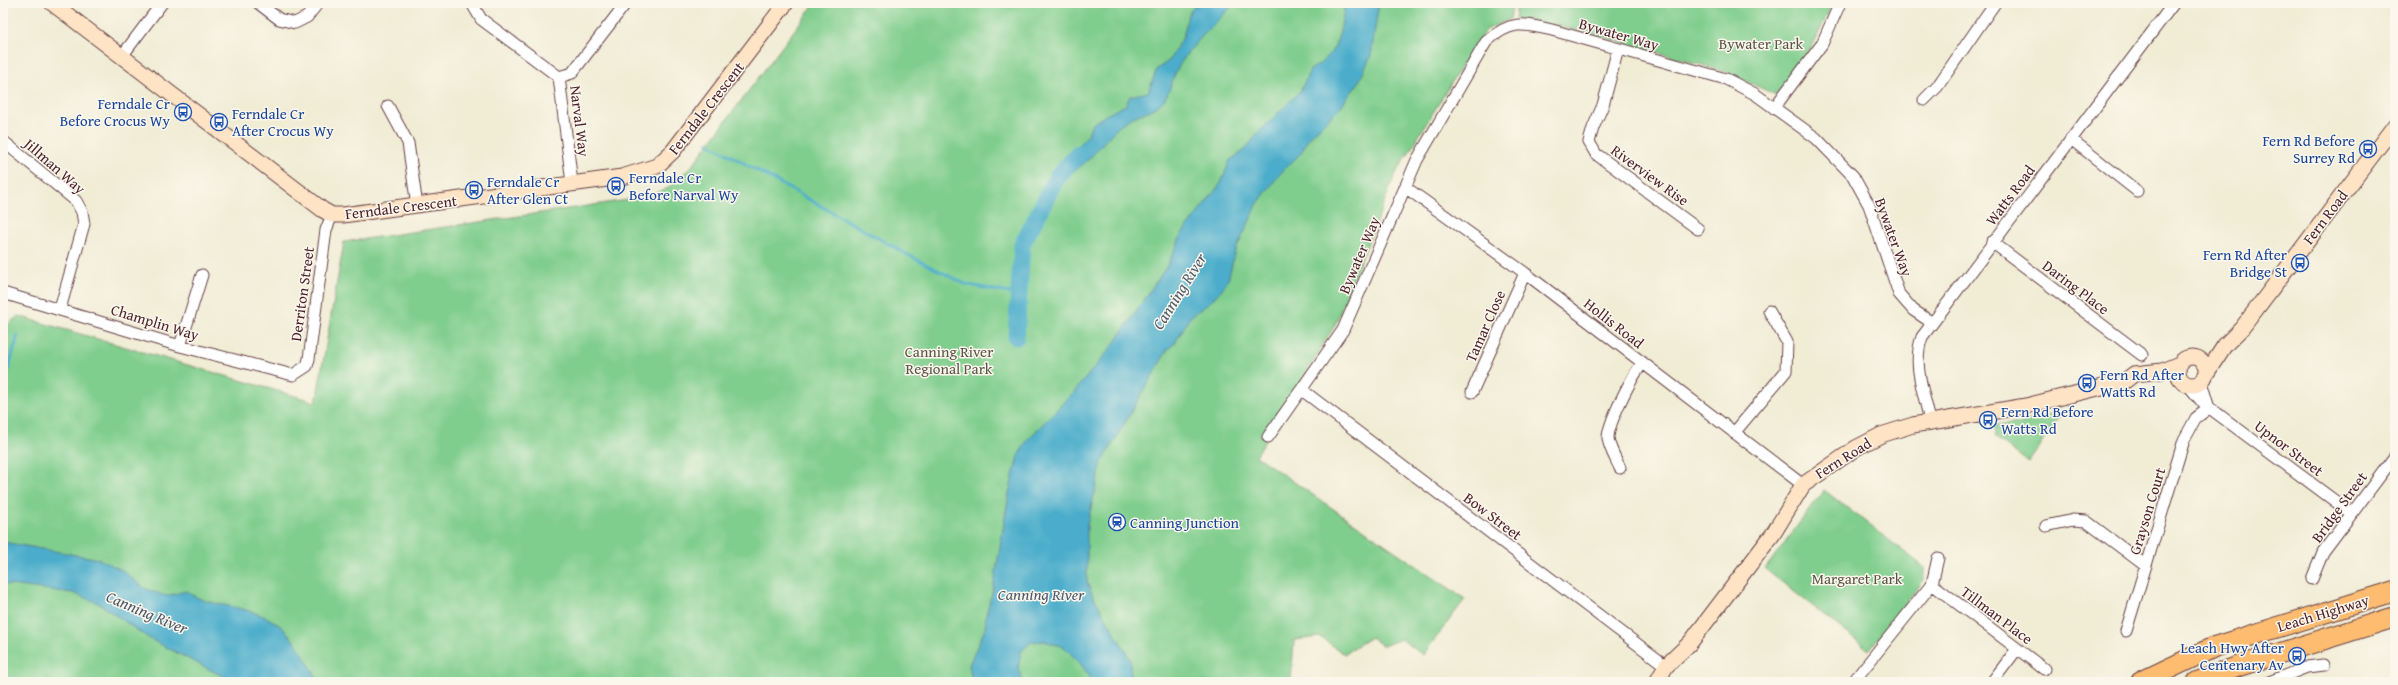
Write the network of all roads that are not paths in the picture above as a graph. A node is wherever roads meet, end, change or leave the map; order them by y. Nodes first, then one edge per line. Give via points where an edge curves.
1 (52, 3) edge
2 (162, 3) edge
3 (258, 3) edge
4 (318, 3) edge
5 (626, 3) edge
6 (786, 3) edge
7 (1840, 3) edge
8 (1995, 3) edge
9 (2174, 3) edge
10 (475, 5) edge
11 (1618, 49) junction
12 (122, 56) junction
13 (559, 77) junction
14 (1924, 100) dead end
15 (388, 106) dead end
16 (1774, 108) junction
17 (2395, 125) edge
18 (2071, 139) junction
19 (3, 141) edge
20 (572, 183) junction
21 (1404, 188) junction
22 (2137, 191) dead end
23 (417, 206) junction
24 (332, 215) junction
25 (1698, 229) dead end
26 (1992, 242) junction
27 (1525, 273) junction
28 (202, 275) dead end
29 (3, 292) edge
30 (60, 309) junction
31 (1769, 311) dead end
32 (1931, 322) junction
33 (2225, 345) junction
34 (180, 346) junction
35 (2142, 355) dead end
36 (2194, 357) junction
37 (1642, 364) junction
38 (2179, 364) junction
39 (298, 373) joint
40 (2125, 381) junction
41 (2194, 381) junction
42 (1302, 390) junction
43 (1472, 392) dead end
44 (2209, 408) junction
45 (1930, 421) junction
46 (1734, 433) junction
47 (1268, 437) dead end
48 (2395, 456) edge
49 (1620, 468) dead end
50 (1803, 485) junction
51 (2351, 513) junction
52 (2046, 526) dead end
53 (1938, 558) dead end
54 (2146, 566) junction
55 (2312, 578) dead end
56 (1932, 584) junction
57 (2395, 591) edge
58 (2395, 617) edge
59 (2126, 631) dead end
60 (2017, 649) junction
61 (2323, 665) dead end
62 (1666, 666) junction
63 (2044, 669) dead end
64 (1657, 682) edge
65 (1853, 682) edge
66 (1992, 682) edge
67 (2141, 682) edge
68 (2197, 682) edge
69 (2269, 682) edge

1 - 12 street, Ferndale Crescent
2 - 12 street
3 - 4 street via 279,19 295,23 307,17
5 - 13 street via 572,73
6 - 20 street, Ferndale Crescent via 665,160 640,173
7 - 16 street via 1822,44
8 - 14 street via 1937,87
9 - 18 street, Watts Road
10 - 13 street, Narval Way via 481,19
11 - 16 street, Bywater Way via 1726,78
11 - 21 street, Bywater Way via 1528,25 1515,24 1497,32 1486,42 1417,160
11 - 25 street, Riverview Rise via 1604,104 1589,142 1596,154
12 - 24 street, Ferndale Crescent
13 - 20 street, Narval Way
15 - 23 street via 408,144
16 - 32 street, Bywater Way via 1816,138 1853,176 1869,205 1899,294 1913,310
17 - 33 street, Fern Road via 2242,328
18 - 22 street
18 - 26 street, Watts Road
19 - 30 street, Jillman Way via 76,200 82,212 84,224
20 - 23 street, Ferndale Crescent
21 - 27 street, Hollis Road
21 - 42 street, Bywater Way via 1343,330
23 - 24 street, Ferndale Crescent via 355,215
24 - 39 street, Derriton Street via 326,230 309,359 307,366
26 - 32 street, Watts Road
26 - 35 street, Daring Place
27 - 37 street, Hollis Road
27 - 43 street, Tamar Close
28 - 34 street
29 - 30 street, Champlin Way
30 - 34 street, Champlin Way
31 - 46 street via 1787,342 1786,371
32 - 45 street, Watts Road via 1917,351
33 - 36 street, Fern Road
33 - 41 street, Fern Road
34 - 39 street, Champlin Way via 284,374
36 - 38 street, Fern Road
36 - 41 street via 2204,365
37 - 46 street, Hollis Road
37 - 49 street via 1630,380 1609,431 1609,445
38 - 40 street, Fern Road via 2162,371 2134,374
38 - 41 street via 2178,374
40 - 41 street, Fern Road via 2159,378
40 - 45 street, Fern Road via 2026,406
41 - 44 street
42 - 47 street, Bywater Way
42 - 62 street, Bow Street
44 - 51 street, Upnor Street
44 - 54 street, Grayson Court via 2196,418 2184,440
45 - 50 street, Fern Road via 1893,430 1865,443
46 - 50 street, Hollis Road
48 - 51 street, Bridge Street
50 - 62 street, Fern Road via 1773,534 1690,643
51 - 55 street, Bridge Street via 2323,552
52 - 54 street via 2073,520 2086,521
53 - 56 street
54 - 59 street, Grayson Court
56 - 60 street, Tillman Place
56 - 65 street
57 - 67 highway, Leach Highway via 2214,647
58 - 68 highway, Leach Highway
60 - 63 street, Tillman Place
60 - 66 street
61 - 69 street via 2307,667
62 - 64 street, Fern Road

